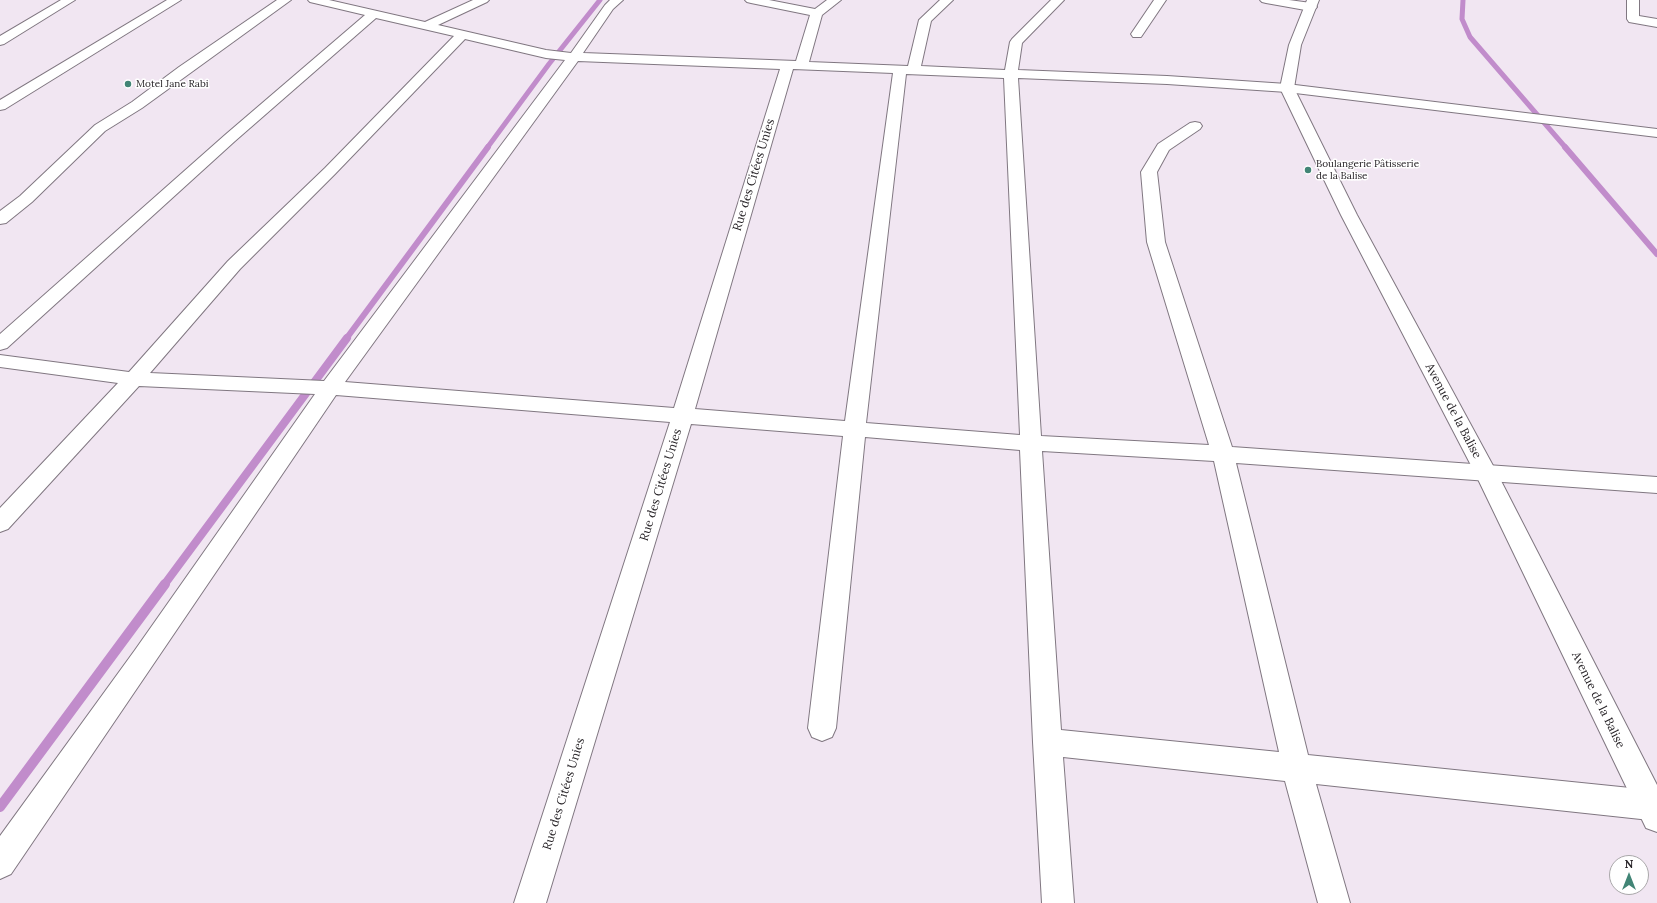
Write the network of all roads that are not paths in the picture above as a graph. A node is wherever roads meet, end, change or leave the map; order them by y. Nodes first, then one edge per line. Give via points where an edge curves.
1 (69, 0) edge
2 (176, 0) edge
3 (285, 0) edge
4 (314, 0) edge
5 (483, 0) edge
6 (617, 0) edge
7 (751, 0) edge
8 (835, 0) edge
9 (948, 0) edge
10 (1058, 0) edge
11 (1160, 0) edge
12 (1266, 0) edge
13 (1633, 0) edge
14 (1312, 4) edge
15 (374, 7) edge
16 (817, 13) junction
17 (1657, 23) edge
18 (426, 26) junction
19 (1137, 34) dead end
20 (462, 35) junction
21 (0, 41) edge
22 (568, 57) junction
23 (794, 66) junction
24 (906, 70) junction
25 (1011, 75) junction
26 (1287, 88) junction
27 (0, 106) edge
28 (1196, 126) dead end
29 (1657, 133) edge
30 (0, 219) edge
31 (0, 344) edge
32 (0, 361) edge
33 (134, 379) junction
34 (314, 388) junction
35 (682, 417) junction
36 (855, 429) junction
37 (1030, 443) junction
38 (1223, 454) junction
39 (1486, 473) junction
40 (1657, 485) edge
41 (0, 523) edge
42 (822, 728) dead end
43 (1047, 742) junction
44 (1297, 769) junction
45 (1654, 811) edge
46 (0, 863) edge
47 (530, 903) edge
48 (1058, 903) edge
49 (1334, 903) edge

1 - 21 street
2 - 27 street
3 - 30 street via 100,128 26,199
4 - 15 street via 354,9
5 - 18 street
6 - 22 street
7 - 16 street
8 - 16 street
9 - 24 street via 924,20
10 - 25 street via 1016,42
11 - 19 street
12 - 14 street
13 - 17 street via 1634,19
14 - 26 street via 1295,45
15 - 18 street
15 - 31 street
16 - 23 street, Rue des Citées Unies
18 - 20 street
20 - 22 street
20 - 33 street via 330,171 234,265
22 - 23 street
22 - 34 street
23 - 24 street
23 - 35 street, Rue des Citées Unies
24 - 25 street
24 - 36 street
25 - 26 street via 1167,80
25 - 37 street
26 - 29 street
26 - 39 street, Avenue de la Balise via 1350,215
28 - 38 street via 1163,147 1149,172 1156,242
32 - 33 street
33 - 34 street
33 - 41 street
34 - 35 street
34 - 46 street via 149,651
35 - 36 street
35 - 47 street, Rue des Citées Unies
36 - 37 street
36 - 42 street
37 - 38 street
37 - 43 street
38 - 39 street
38 - 44 street
39 - 40 street
39 - 45 street, Avenue de la Balise
43 - 44 street
43 - 48 street
44 - 45 street
44 - 49 street

